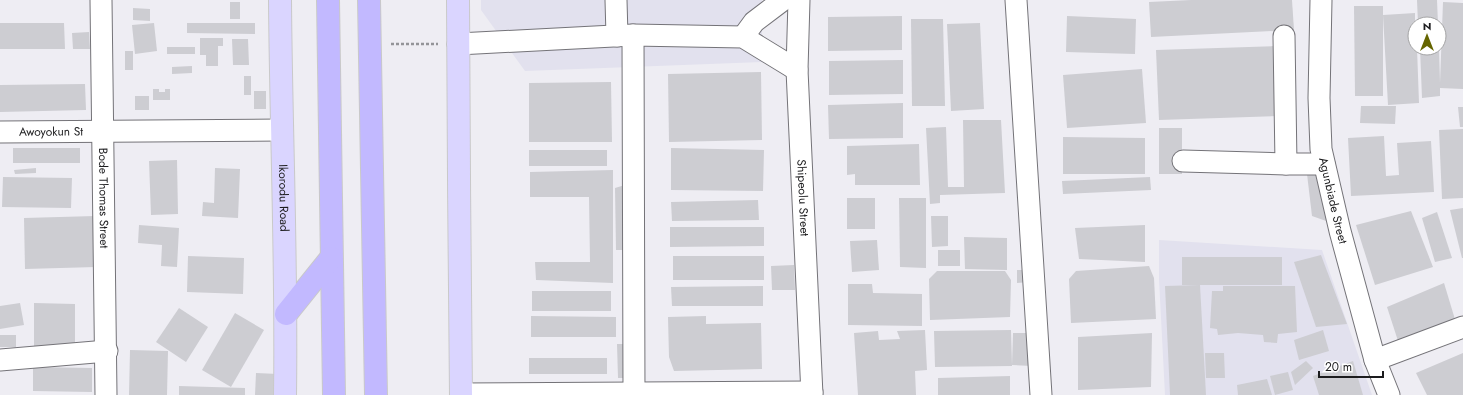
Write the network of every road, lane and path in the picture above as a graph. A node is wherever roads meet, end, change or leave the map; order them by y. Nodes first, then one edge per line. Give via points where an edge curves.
1 (101, 0) edge
2 (280, 0) edge
3 (328, 0) edge
4 (369, 0) edge
5 (383, 0) edge
6 (458, 0) edge
7 (616, 0) edge
8 (783, 0) edge
9 (798, 0) edge
10 (1016, 0) edge
11 (1321, 0) edge
12 (625, 35) junction
13 (1284, 36) dead end
14 (743, 37) junction
15 (370, 44) junction
16 (458, 44) junction
17 (797, 70) junction
18 (281, 130) junction
19 (103, 131) junction
20 (0, 132) edge
21 (1183, 161) dead end
22 (1286, 164) junction
23 (1324, 164) junction
24 (331, 258) junction
25 (286, 314) junction
26 (1463, 327) edge
27 (107, 351) junction
28 (0, 360) edge
29 (1375, 360) junction
30 (634, 393) junction
31 (812, 394) edge
32 (106, 395) edge
33 (285, 395) edge
34 (334, 395) edge
35 (376, 395) edge
36 (461, 395) edge
37 (1041, 395) edge
38 (1389, 395) edge

1 - 19 street, Bode Thomas Street
2 - 18 main road, Ikorodu Road
3 - 24 highway
4 - 15 highway
5 - 15 highway
6 - 16 main road
7 - 12 street
8 - 14 street via 754,22
9 - 17 street, Shipeolu Street
10 - 37 street
11 - 23 street, Agunbiade Street via 1319,98
12 - 14 street
12 - 16 street
12 - 30 street
13 - 22 street
14 - 17 street
15 - 16 path
15 - 35 highway
16 - 36 main road
17 - 31 street, Shipeolu Street
18 - 19 street, Awoyokun St
18 - 25 main road, Ikorodu Road
19 - 20 street, Awoyokun St
19 - 27 street, Bode Thomas Street
21 - 22 street
22 - 23 street
23 - 29 street, Agunbiade Street
24 - 25 highway
24 - 34 highway
25 - 33 main road, Ikorodu Road
26 - 29 street
27 - 28 street
27 - 32 street, Bode Thomas Street
29 - 38 street, Agunbiade Street
30 - 31 street
30 - 36 street

